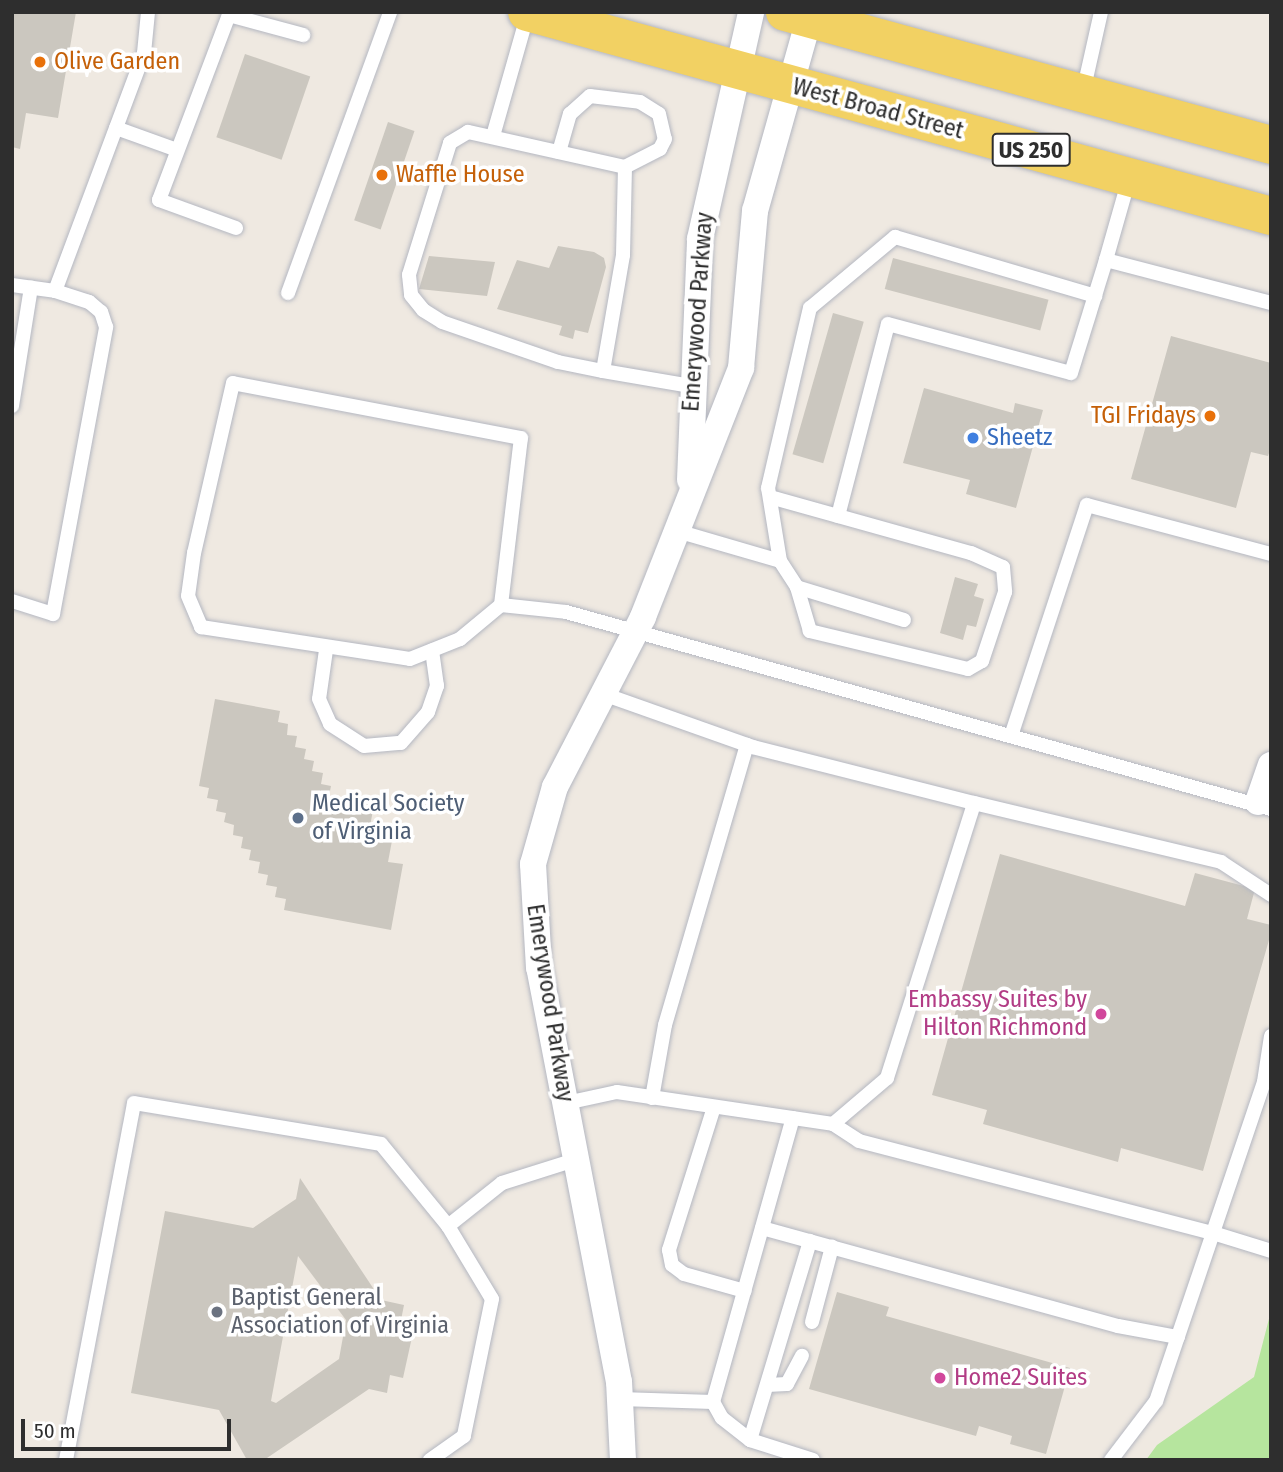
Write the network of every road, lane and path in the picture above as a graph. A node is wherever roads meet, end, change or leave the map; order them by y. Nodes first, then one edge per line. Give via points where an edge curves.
1 (148, 12) edge
2 (390, 12) edge
3 (527, 12) edge
4 (751, 12) edge
5 (1101, 12) edge
6 (797, 15) edge
7 (303, 35) dead end
8 (736, 69) junction
9 (790, 85) junction
10 (1083, 93) junction
11 (116, 128) junction
12 (493, 136) junction
13 (1271, 145) edge
14 (177, 150) junction
15 (559, 152) junction
16 (625, 167) junction
17 (1129, 177) junction
18 (1271, 216) edge
19 (236, 228) dead end
20 (1106, 260) junction
21 (12, 285) edge
22 (31, 288) junction
23 (55, 291) junction
24 (288, 293) dead end
25 (1096, 296) junction
26 (1271, 303) edge
27 (603, 371) junction
28 (691, 386) junction
29 (12, 406) edge
30 (691, 491) junction
31 (770, 497) junction
32 (838, 516) junction
33 (677, 531) junction
34 (1271, 554) edge
35 (780, 561) junction
36 (797, 587) junction
37 (12, 601) edge
38 (501, 605) junction
39 (904, 620) dead end
40 (633, 635) junction
41 (326, 649) junction
42 (432, 650) junction
43 (603, 694) junction
44 (1011, 736) junction
45 (747, 745) junction
46 (1271, 765) edge
47 (974, 803) junction
48 (1264, 805) edge
49 (1271, 895) edge
50 (1271, 1036) edge
51 (1267, 1083) edge
52 (652, 1098) junction
53 (566, 1103) junction
54 (714, 1107) junction
55 (793, 1118) junction
56 (834, 1124) junction
57 (578, 1159) junction
58 (448, 1226) junction
59 (762, 1228) junction
60 (1213, 1233) junction
61 (810, 1241) junction
62 (832, 1247) junction
63 (1271, 1251) edge
64 (745, 1291) junction
65 (812, 1321) dead end
66 (1178, 1336) junction
67 (802, 1356) dead end
68 (767, 1385) junction
69 (620, 1399) junction
70 (713, 1402) junction
71 (750, 1440) junction
72 (66, 1460) edge
73 (430, 1460) edge
74 (623, 1460) edge
75 (813, 1460) edge
76 (1111, 1460) edge

1 - 11 lane via 144,53
2 - 24 lane
3 - 8 main road, West Broad Street / US 250
3 - 12 lane
4 - 8 street, Emerywood Parkway
5 - 10 lane
6 - 9 street, Emerywood Parkway
6 - 10 main road
7 - 14 lane via 229,15
8 - 9 main road, West Broad Street / US 250
8 - 28 street, Emerywood Parkway via 703,214
9 - 17 main road, West Broad Street / US 250
9 - 30 street, Emerywood Parkway via 755,211 741,368
10 - 13 main road
11 - 14 lane
11 - 23 lane
12 - 15 lane
12 - 27 lane via 468,132 450,143 409,275 411,295 442,322 558,362
14 - 19 lane via 159,200
15 - 16 lane
15 - 16 lane via 570,114 590,96 640,102 659,114 665,139 660,149
16 - 27 lane via 623,255
17 - 18 main road, West Broad Street / US 250
17 - 20 lane
20 - 25 lane
20 - 26 lane
21 - 22 lane
22 - 23 lane
22 - 29 lane
23 - 37 lane via 89,302 106,327 53,614
25 - 31 lane via 895,237 810,308
25 - 32 lane via 1071,373 888,324
27 - 28 lane
28 - 30 street, Emerywood Parkway
30 - 33 street, Emerywood Parkway
31 - 32 lane
31 - 35 lane
32 - 36 lane via 1003,567 1004,592 982,661 968,669 810,631
33 - 35 lane
33 - 40 street, Emerywood Parkway
34 - 44 lane via 1087,505
35 - 36 lane
36 - 39 lane
38 - 40 lane via 566,612
38 - 41 lane via 521,438 233,383 188,596 201,627
38 - 42 lane via 460,639
40 - 43 street, Emerywood Parkway
40 - 44 lane
41 - 42 lane via 410,659
41 - 42 lane via 319,699 330,724 365,746 401,743 428,712 438,685
43 - 45 lane
43 - 53 street, Emerywood Parkway via 555,787 533,864 533,927
44 - 48 lane
45 - 47 lane
45 - 52 lane via 665,1025
46 - 48 street
47 - 49 lane via 1221,862
47 - 56 lane via 887,1078
50 - 51 lane
51 - 60 lane
52 - 53 lane via 617,1092
52 - 54 lane
53 - 57 street, Emerywood Parkway
54 - 55 lane
54 - 64 lane via 669,1250 672,1265 684,1274
55 - 56 lane
55 - 59 lane
56 - 60 lane via 859,1141
57 - 58 lane via 502,1183
57 - 69 street, Emerywood Parkway
58 - 72 lane via 381,1144 134,1103
58 - 73 lane via 492,1299 464,1436
59 - 61 lane
59 - 64 lane
60 - 63 lane
60 - 66 lane
61 - 62 lane
61 - 68 lane
62 - 65 lane
62 - 66 lane via 1118,1326
64 - 70 lane
66 - 76 lane via 1156,1401
67 - 68 lane via 787,1384
68 - 71 lane
69 - 70 lane
69 - 74 street, Emerywood Parkway
70 - 71 lane via 722,1418
71 - 75 lane

